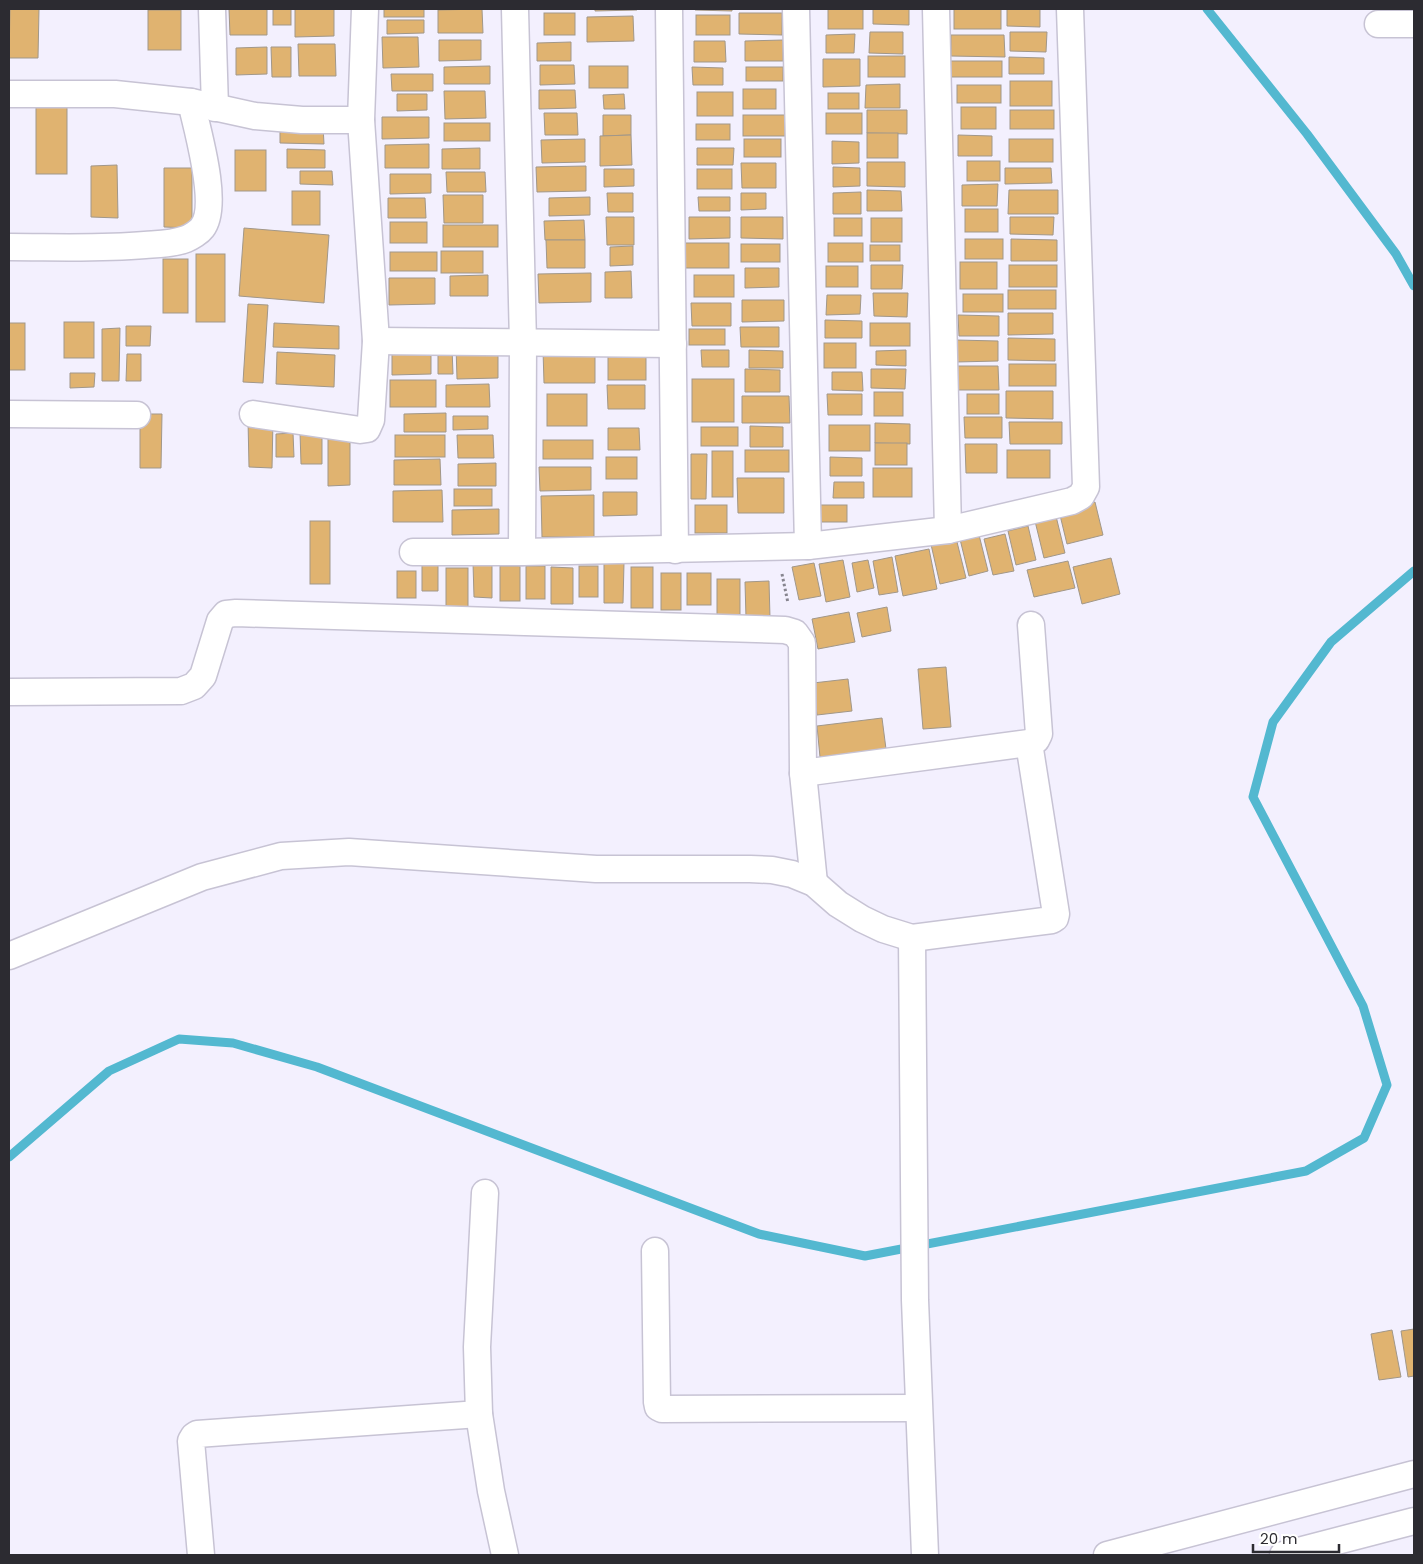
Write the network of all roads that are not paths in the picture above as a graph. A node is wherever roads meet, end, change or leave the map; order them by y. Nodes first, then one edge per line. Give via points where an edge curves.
1 (212, 9) edge
2 (365, 9) edge
3 (515, 9) edge
4 (669, 9) edge
5 (796, 9) edge
6 (936, 9) edge
7 (1070, 9) edge
8 (1378, 24) dead end
9 (1414, 24) edge
10 (9, 94) edge
11 (203, 105) junction
12 (361, 120) junction
13 (9, 247) edge
14 (376, 341) junction
15 (523, 343) junction
16 (673, 344) junction
17 (9, 414) edge
18 (253, 414) dead end
19 (138, 415) dead end
20 (948, 530) junction
21 (808, 546) junction
22 (676, 550) junction
23 (413, 552) dead end
24 (522, 552) junction
25 (1031, 625) dead end
26 (9, 692) edge
27 (1030, 742) junction
28 (803, 773) junction
29 (814, 883) junction
30 (912, 938) junction
31 (9, 956) edge
32 (485, 1193) dead end
33 (655, 1251) dead end
34 (918, 1408) junction
35 (479, 1414) junction
36 (1414, 1474) edge
37 (1414, 1521) edge
38 (1374, 1543) edge
39 (201, 1555) edge
40 (505, 1555) edge
41 (925, 1555) edge
42 (1107, 1555) edge
43 (1283, 1555) edge

1 - 11 street
2 - 12 street
3 - 15 street
4 - 16 street
5 - 21 street
6 - 20 street
7 - 20 street via 1086,487 1072,501
8 - 9 street
10 - 11 street via 115,94
11 - 12 street via 255,116
11 - 13 street via 208,213 202,228 188,239 122,247
12 - 14 street
14 - 15 street
14 - 18 street via 372,420 367,429
15 - 16 street
15 - 24 street
16 - 22 street
17 - 19 street
20 - 21 street
21 - 22 street
22 - 24 street
23 - 24 street
25 - 27 street via 1039,737
26 - 28 street via 181,691 194,686 203,676 220,621 226,614 236,613 785,630 795,633 802,643
27 - 28 street
27 - 30 street via 1055,918
28 - 29 street
29 - 30 street via 838,904 862,918
29 - 31 street via 772,870 596,870 349,852 281,856 202,878
30 - 34 street
32 - 35 street via 477,1347
33 - 34 street via 658,1407
34 - 41 street
35 - 39 street via 194,1436 191,1441
35 - 40 street
36 - 42 street
37 - 38 street
38 - 43 street

